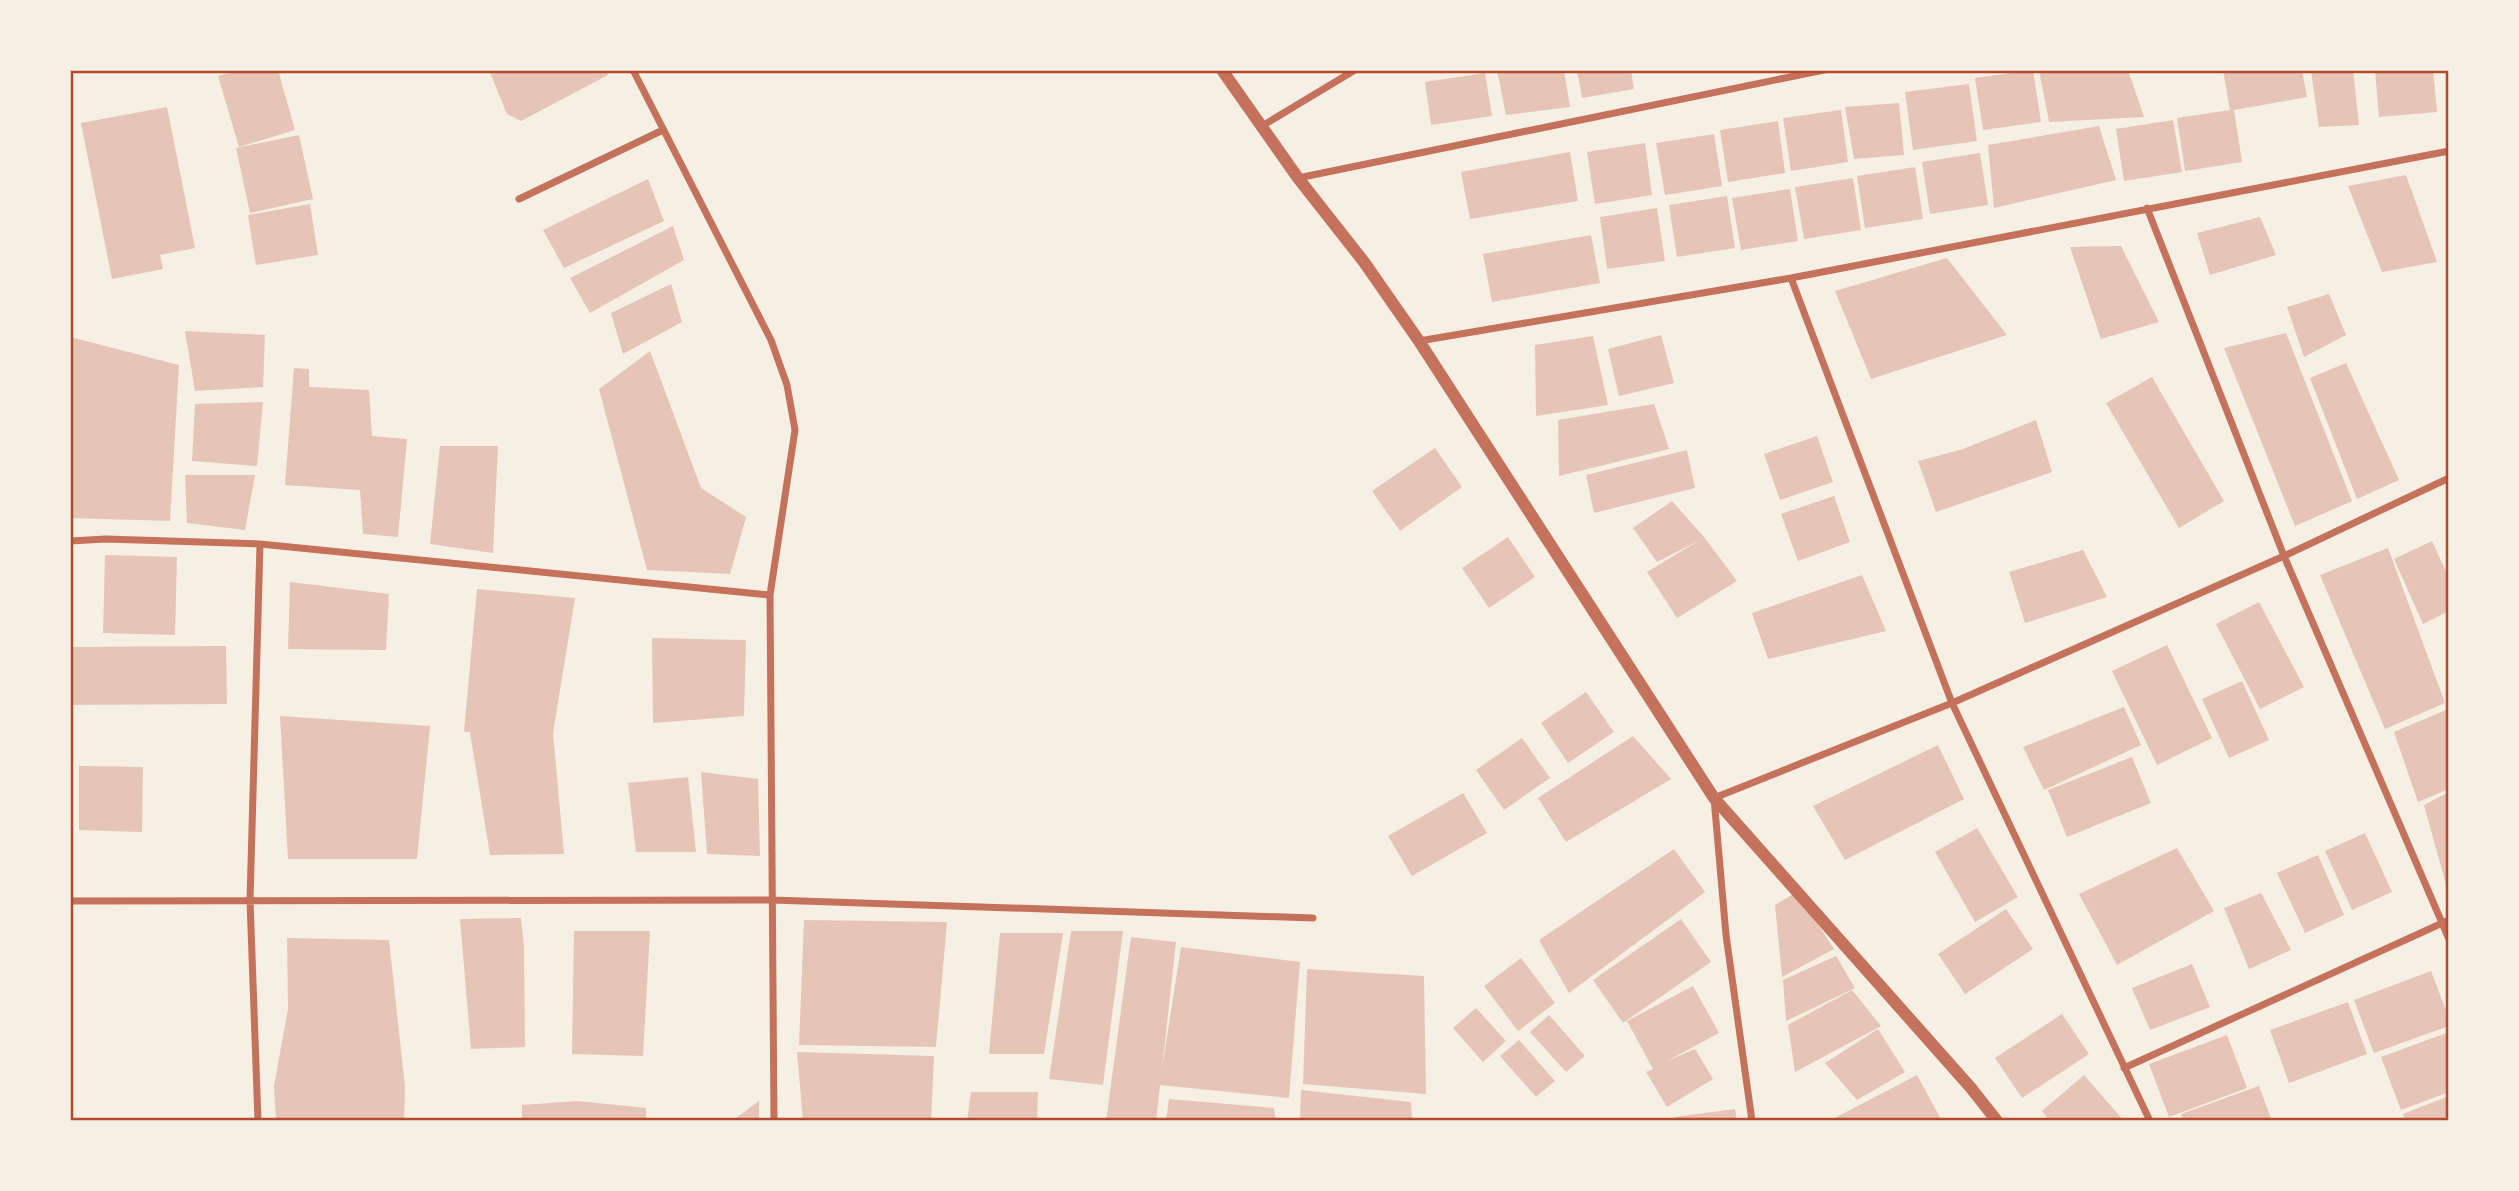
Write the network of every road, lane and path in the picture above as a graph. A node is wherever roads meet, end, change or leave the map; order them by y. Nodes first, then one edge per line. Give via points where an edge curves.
1 (633, 70) edge
2 (1222, 70) edge
3 (1355, 70) edge
4 (1824, 70) edge
5 (1262, 126) junction
6 (663, 130) junction
7 (2449, 151) edge
8 (1298, 178) junction
9 (519, 199) dead end
10 (2147, 208) junction
11 (1791, 278) junction
12 (1419, 341) junction
13 (2449, 478) edge
14 (70, 541) edge
15 (260, 544) junction
16 (2284, 556) junction
17 (770, 595) junction
18 (1952, 704) junction
19 (1714, 798) junction
20 (250, 900) junction
21 (772, 900) junction
22 (70, 901) edge
23 (1313, 918) dead end
24 (2445, 921) edge
25 (2449, 939) edge
26 (2123, 1069) junction
27 (258, 1121) edge
28 (774, 1121) edge
29 (1752, 1121) edge
30 (1997, 1121) edge
31 (2150, 1121) edge

1 - 6 street
2 - 5 street
3 - 5 street
4 - 8 street
5 - 8 street
6 - 9 street
6 - 17 street via 771,340 787,385 795,430
7 - 10 street
8 - 12 street
10 - 11 street
10 - 16 street
11 - 12 street
11 - 18 street
12 - 19 street
13 - 16 street
14 - 15 street
15 - 17 street
15 - 20 street
16 - 18 street
16 - 24 street
17 - 21 street
18 - 19 street
18 - 26 street
19 - 29 street via 1726,934
19 - 30 street
20 - 21 street
20 - 22 street
20 - 27 street
21 - 23 street
21 - 28 street
24 - 25 street
24 - 26 street
26 - 31 street

